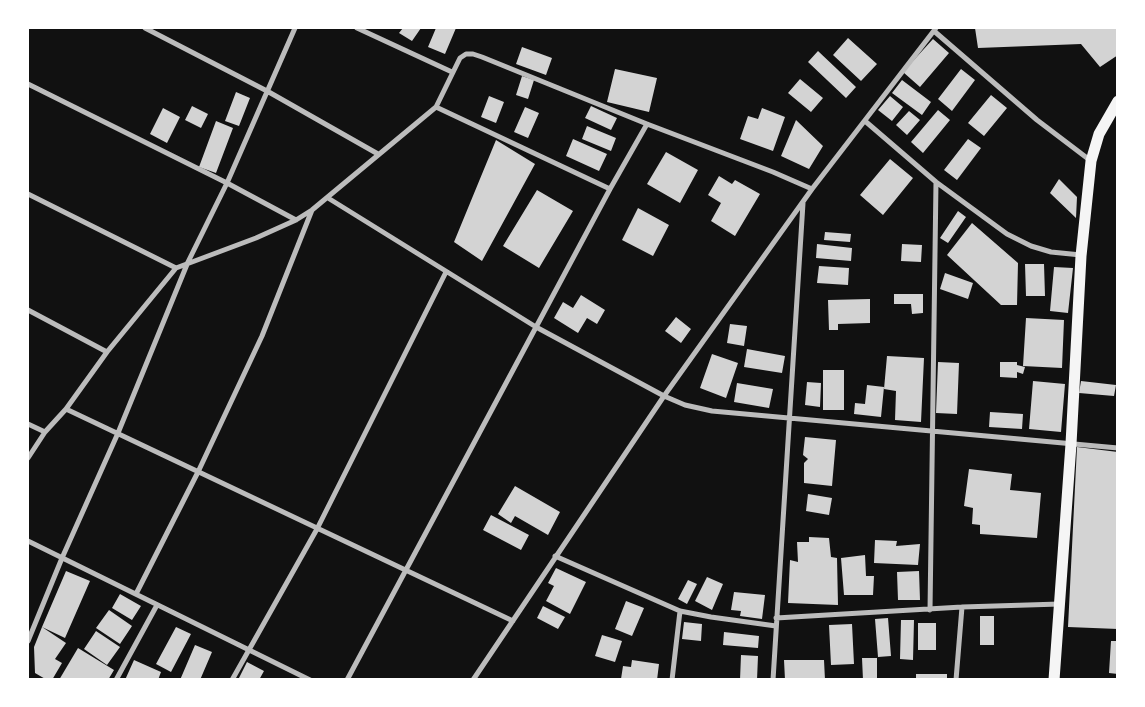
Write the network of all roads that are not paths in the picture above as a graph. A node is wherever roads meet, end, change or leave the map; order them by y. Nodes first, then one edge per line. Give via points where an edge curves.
1 (145, 28) edge
2 (295, 28) edge
3 (357, 28) edge
4 (935, 29) edge
5 (452, 72) junction
6 (28, 84) edge
7 (267, 91) junction
8 (1118, 101) edge
9 (436, 107) junction
10 (865, 121) junction
11 (647, 124) junction
12 (378, 154) junction
13 (1091, 162) junction
14 (936, 182) junction
15 (227, 183) junction
16 (610, 189) junction
17 (812, 189) junction
18 (28, 194) edge
19 (328, 198) junction
20 (804, 202) junction
21 (312, 210) junction
22 (296, 220) junction
23 (1081, 256) junction
24 (188, 262) junction
25 (176, 268) junction
26 (446, 272) junction
27 (28, 310) edge
28 (536, 327) junction
29 (107, 352) junction
30 (664, 396) junction
31 (66, 409) junction
32 (789, 418) junction
33 (28, 424) edge
34 (932, 430) junction
35 (45, 432) junction
36 (118, 433) junction
37 (1070, 444) junction
38 (1118, 448) edge
39 (28, 458) edge
40 (198, 472) junction
41 (317, 529) junction
42 (28, 540) edge
43 (556, 556) junction
44 (62, 558) junction
45 (406, 570) junction
46 (136, 594) junction
47 (1060, 604) junction
48 (157, 605) junction
49 (962, 607) junction
50 (930, 610) junction
51 (680, 611) junction
52 (776, 618) junction
53 (513, 621) junction
54 (776, 626) junction
55 (28, 641) edge
56 (248, 649) junction
57 (116, 680) edge
58 (232, 680) edge
59 (310, 680) edge
60 (347, 680) edge
61 (473, 680) edge
62 (672, 680) edge
63 (773, 680) edge
64 (956, 680) edge
65 (1054, 680) edge

1 - 7 street
2 - 7 street
3 - 5 street
4 - 10 street
4 - 13 street
5 - 9 street
5 - 11 street via 460,58 473,54
6 - 15 street
7 - 12 street
7 - 15 street
8 - 13 main road via 1099,134
9 - 12 street
9 - 16 street
10 - 14 street
10 - 17 street
11 - 16 street
11 - 17 street
12 - 19 street
13 - 23 main road
14 - 23 street via 1007,234 1030,246
14 - 34 street
15 - 22 street
15 - 24 street
16 - 28 street
17 - 20 street
18 - 25 street
19 - 21 street
19 - 26 street
20 - 30 street
20 - 32 street
21 - 22 street
21 - 40 street via 262,336
22 - 24 street
23 - 37 main road
24 - 25 street
24 - 36 street
25 - 29 street
26 - 28 street
26 - 41 street
27 - 29 street
28 - 30 street
28 - 45 street
29 - 31 street
30 - 32 street via 712,411
30 - 43 street
31 - 35 street
31 - 36 street
32 - 34 street
32 - 52 street
33 - 35 street
34 - 37 street
34 - 50 street
35 - 39 street
36 - 40 street
36 - 44 street
37 - 38 street
37 - 47 main road
40 - 41 street
40 - 46 street
41 - 45 street
41 - 56 street
42 - 44 street
43 - 51 street
43 - 53 street
44 - 46 street
44 - 55 street
45 - 53 street
45 - 60 street
46 - 48 street
47 - 49 street
47 - 65 main road
48 - 56 street
48 - 57 street
49 - 50 street
49 - 64 street
50 - 52 street
51 - 54 street
51 - 62 street
52 - 54 street
53 - 61 street
54 - 63 street
56 - 58 street
56 - 59 street

